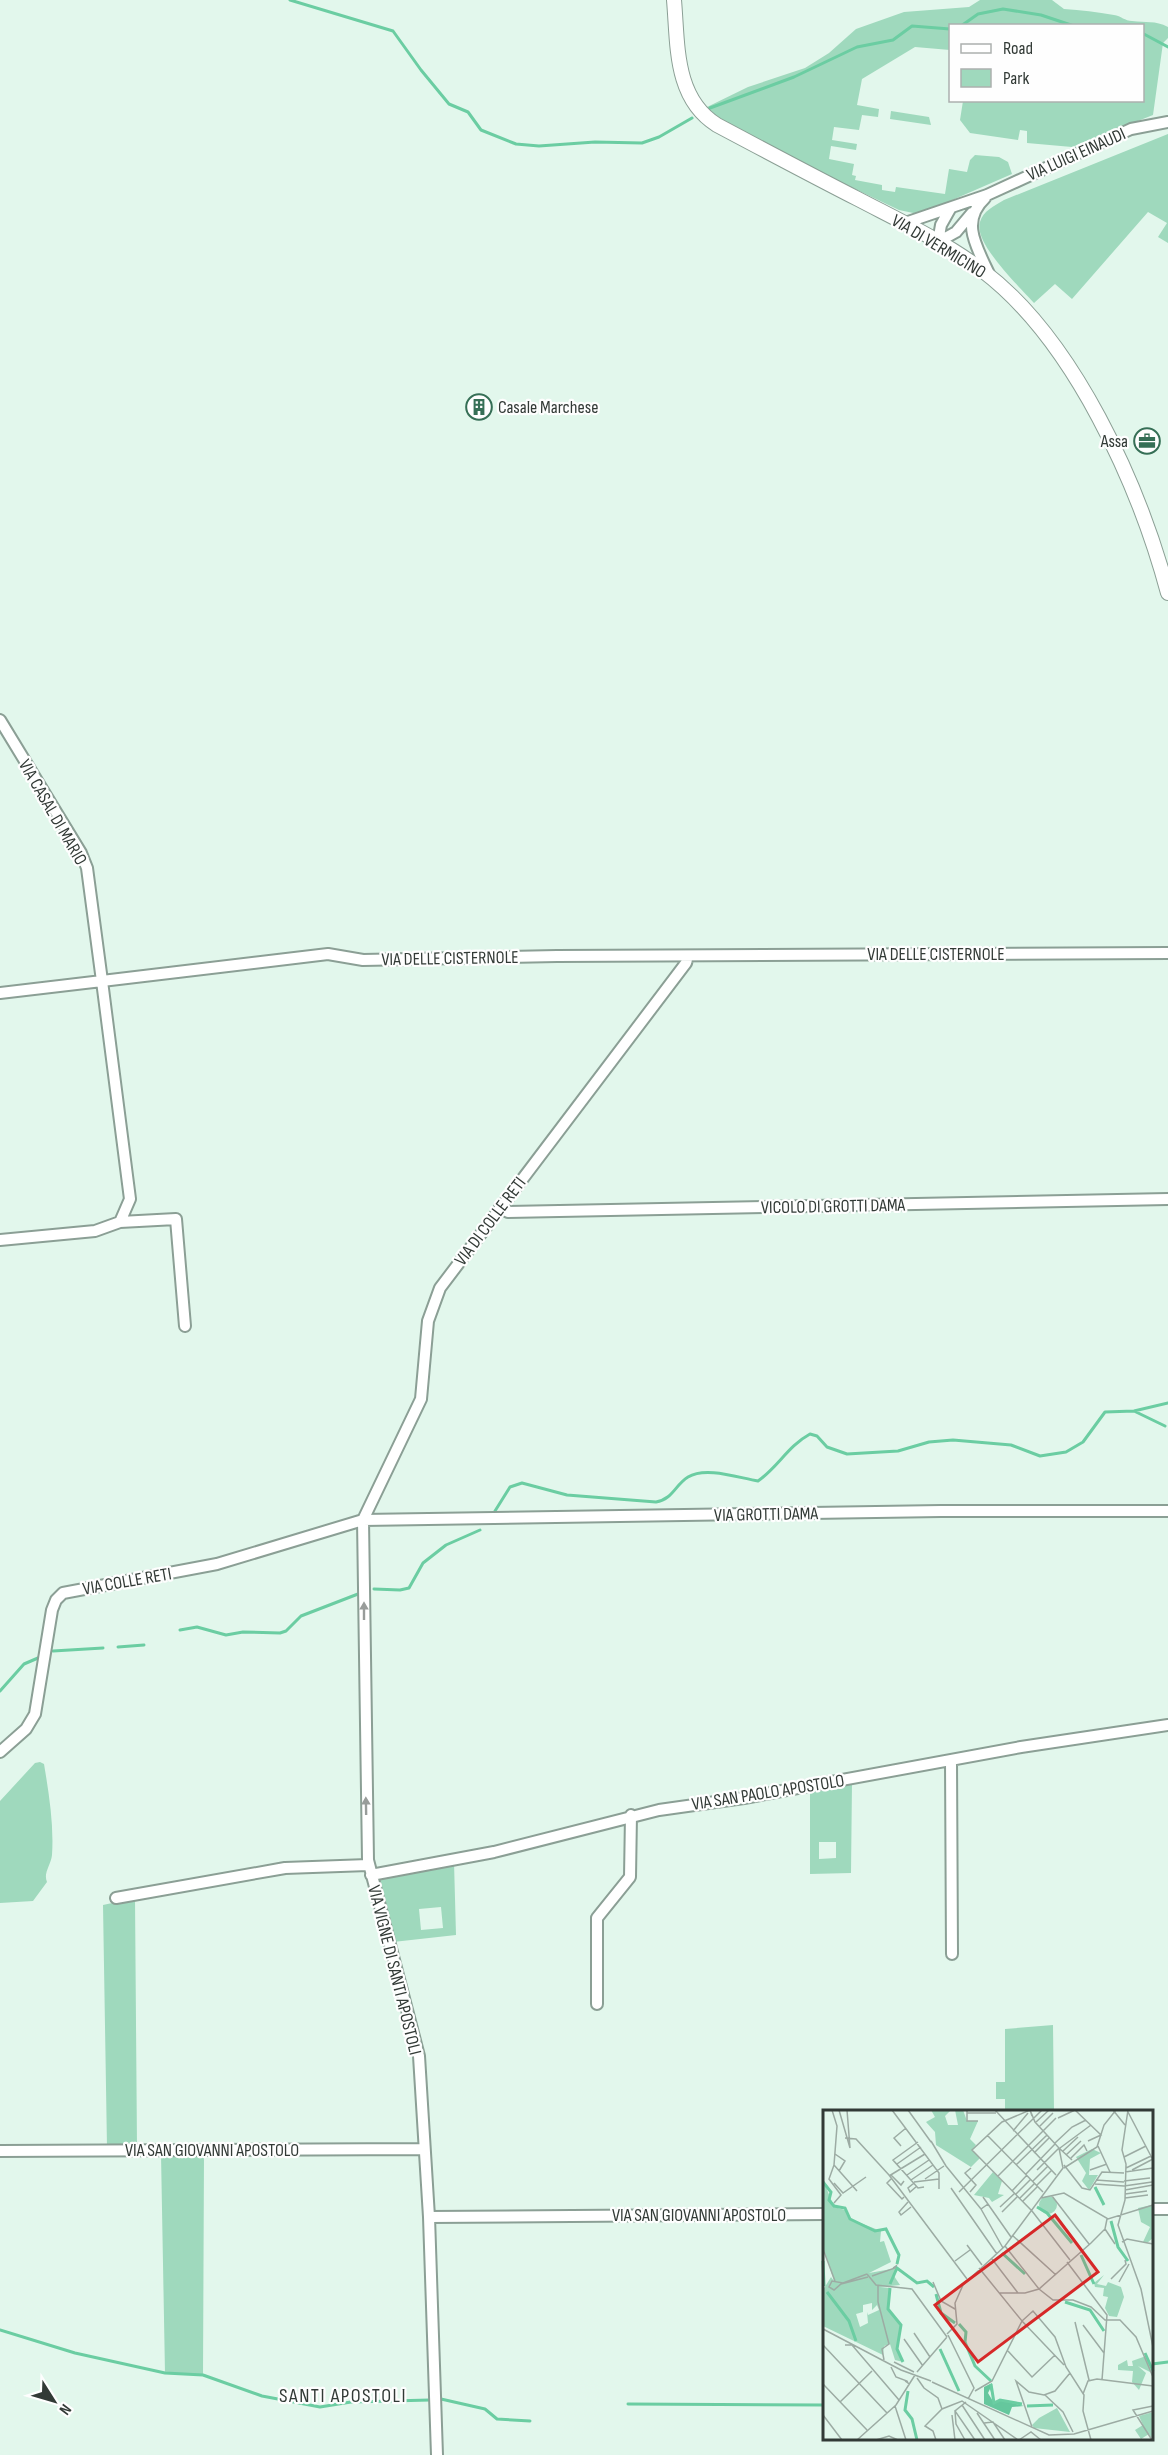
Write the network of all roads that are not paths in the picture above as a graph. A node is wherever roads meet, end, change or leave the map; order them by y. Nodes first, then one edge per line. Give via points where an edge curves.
1 (675, 0) edge
2 (1168, 122) edge
3 (987, 195) junction
4 (975, 208) junction
5 (950, 209) junction
6 (905, 223) junction
7 (938, 242) junction
8 (990, 277) junction
9 (1168, 592) edge
10 (0, 720) edge
11 (1168, 953) edge
12 (688, 956) junction
13 (102, 981) junction
14 (0, 993) edge
15 (1168, 1199) edge
16 (500, 1207) junction
17 (120, 1222) junction
18 (0, 1240) edge
19 (185, 1326) dead end
20 (1168, 1511) edge
21 (363, 1520) junction
22 (1168, 1725) edge
23 (0, 1752) edge
24 (951, 1760) junction
25 (631, 1815) junction
26 (370, 1870) junction
27 (116, 1898) dead end
28 (952, 1954) dead end
29 (597, 2004) dead end
30 (424, 2149) junction
31 (0, 2151) edge
32 (823, 2214) edge
33 (429, 2217) junction
34 (437, 2455) edge

1 - 6 main road, VIA DI VERMICINO via 681,71 691,99 702,114
2 - 3 street, VIA LUIGI EINAUDI via 1118,134
3 - 4 street, VIA LUIGI EINAUDI
3 - 5 street, VIA LUIGI EINAUDI
4 - 7 street, VIA LUIGI EINAUDI via 958,230
4 - 8 street via 972,230
5 - 6 street, VIA LUIGI EINAUDI
5 - 7 street
6 - 7 main road, VIA DI VERMICINO
7 - 8 main road, VIA DI VERMICINO
8 - 9 main road, VIA DI VERMICINO via 1047,335 1076,376 1134,497
10 - 13 street, VIA CASAL DI MARIO via 87,868
11 - 12 street, VIA DELLE CISTERNOLE
12 - 13 street, VIA DELLE CISTERNOLE via 363,960 328,954
12 - 16 street, VIA DI COLLE RETI
13 - 14 street, VIA DELLE CISTERNOLE
13 - 17 street via 130,1199
15 - 16 street, VICOLO DI GROTTI DAMA via 624,1211 508,1212
16 - 21 street, VIA DI COLLE RETI via 436,1294 428,1321 421,1399
17 - 18 street via 95,1231
17 - 19 street via 176,1219
20 - 21 street, VIA GROTTI DAMA
21 - 23 street, VIA COLLE RETI via 225,1562 63,1593 51,1611 35,1714 24,1732
26 -> 21 street, VIA VIGNE DI SANTI APOSTOLI
22 - 24 street, VIA SAN PAOLO APOSTOLO
24 - 25 street, VIA SAN PAOLO APOSTOLO
24 - 28 street
25 - 26 street, VIA SAN PAOLO APOSTOLO via 494,1852
25 - 29 street via 630,1877 597,1918
26 - 27 street, VIA SAN PAOLO APOSTOLO via 285,1868
26 - 30 street, VIA VIGNE DI SANTI APOSTOLI via 417,2043
30 - 31 street, VIA SAN GIOVANNI APOSTOLO
30 - 33 street, VIA VIGNE DI SANTI APOSTOLI
32 - 33 street, VIA SAN GIOVANNI APOSTOLO
33 - 34 street, VIA VIGNE DI SANTI APOSTOLI

